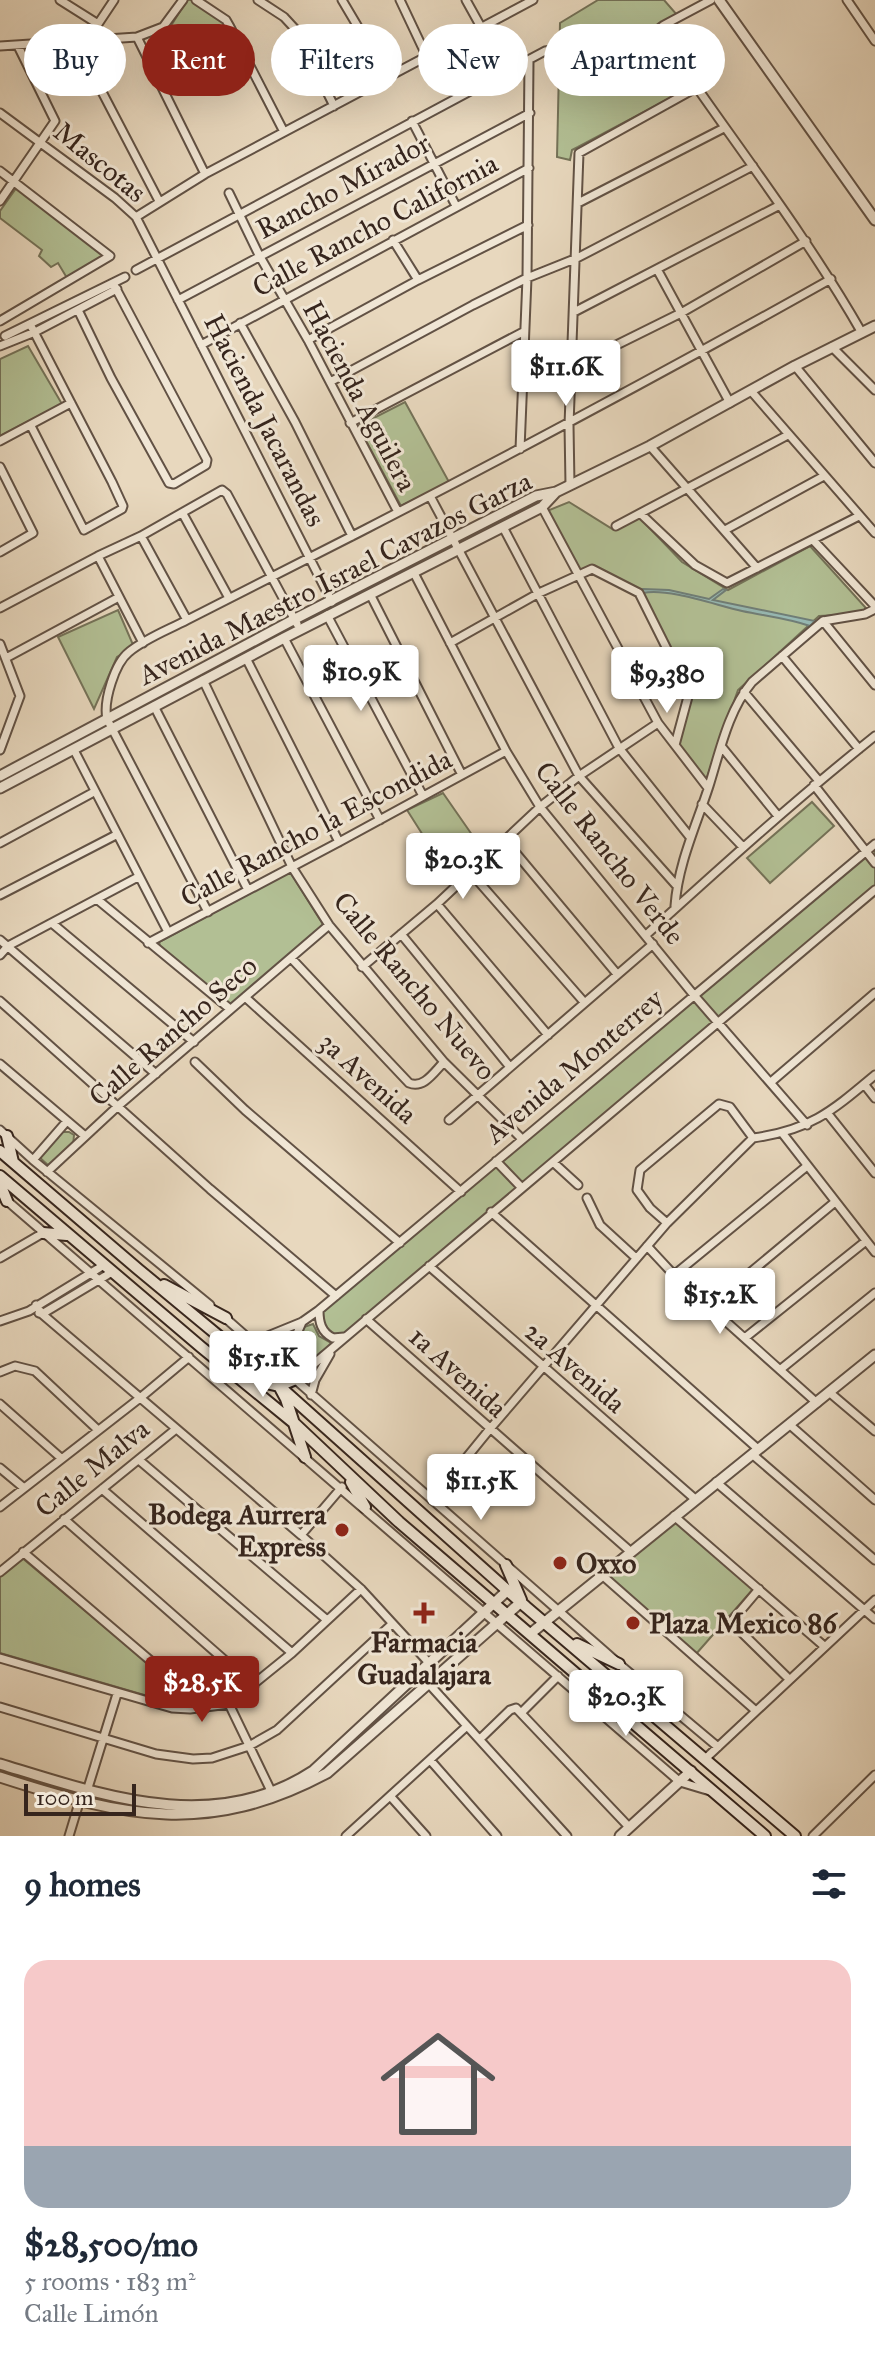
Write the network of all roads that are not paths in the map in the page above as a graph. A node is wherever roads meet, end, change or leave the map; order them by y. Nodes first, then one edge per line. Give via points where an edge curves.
1 (60, 0) edge
2 (114, 0) edge
3 (183, 0) edge
4 (196, 0) edge
5 (258, 0) edge
6 (342, 0) edge
7 (400, 0) edge
8 (466, 0) edge
9 (533, 0) edge
10 (711, 0) edge
11 (719, 0) edge
12 (847, 0) edge
13 (98, 24) joint
14 (356, 24) edge
15 (479, 24) edge
16 (487, 24) edge
17 (666, 24) edge
18 (137, 37) junction
19 (126, 38) edge
20 (418, 38) edge
21 (875, 41) edge
22 (1, 45) edge
23 (18, 46) junction
24 (24, 46) edge
25 (544, 52) edge
26 (529, 61) junction
27 (104, 96) edge
28 (352, 96) edge
29 (681, 96) edge
30 (702, 96) edge
31 (334, 106) junction
32 (0, 113) edge
33 (530, 113) junction
34 (412, 121) junction
35 (724, 128) junction
36 (284, 132) junction
37 (41, 142) junction
38 (436, 163) junction
39 (753, 166) junction
40 (529, 168) junction
41 (0, 171) edge
42 (205, 174) junction
43 (14, 181) junction
44 (229, 193) dead end
45 (0, 201) edge
46 (159, 201) junction
47 (578, 203) junction
48 (780, 205) junction
49 (456, 206) junction
50 (239, 216) junction
51 (136, 217) junction
52 (875, 220) edge
53 (528, 225) junction
54 (393, 240) junction
55 (806, 241) junction
56 (259, 255) junction
57 (577, 258) junction
58 (158, 259) junction
59 (136, 270) dead end
60 (658, 271) junction
61 (125, 277) dead end
62 (527, 278) junction
63 (831, 279) junction
64 (418, 280) junction
65 (115, 286) junction
66 (283, 299) junction
67 (178, 300) junction
68 (78, 310) junction
69 (574, 312) junction
70 (681, 313) junction
71 (0, 321) edge
72 (240, 323) junction
73 (30, 324) junction
74 (875, 326) edge
75 (35, 332) junction
76 (523, 332) junction
77 (862, 333) junction
78 (5, 336) dead end
79 (308, 340) junction
80 (201, 345) junction
81 (0, 346) edge
82 (832, 347) junction
83 (703, 351) junction
84 (795, 366) junction
85 (572, 367) junction
86 (330, 382) junction
87 (875, 390) edge
88 (751, 391) junction
89 (71, 403) junction
90 (730, 403) junction
91 (350, 423) junction
92 (569, 425) junction
93 (31, 426) junction
94 (788, 435) junction
95 (0, 441) edge
96 (650, 446) junction
97 (520, 449) junction
98 (875, 463) edge
99 (0, 467) edge
100 (824, 476) junction
101 (570, 485) junction
102 (689, 490) junction
103 (556, 492) junction
104 (430, 496) junction
105 (542, 507) junction
106 (398, 512) junction
107 (183, 514) junction
108 (641, 514) junction
109 (859, 516) junction
110 (616, 526) dead end
111 (503, 527) junction
112 (725, 530) junction
113 (875, 533) edge
114 (141, 536) junction
115 (352, 536) junction
116 (453, 540) junction
117 (813, 540) junction
118 (459, 550) junction
119 (0, 552) edge
120 (98, 556) junction
121 (311, 557) junction
122 (757, 568) junction
123 (414, 573) junction
124 (579, 574) junction
125 (271, 578) junction
126 (539, 593) junction
127 (370, 594) junction
128 (119, 597) junction
129 (229, 598) junction
130 (332, 602) junction
131 (0, 608) edge
132 (875, 608) edge
133 (327, 615) junction
134 (496, 617) junction
135 (187, 620) junction
136 (823, 621) junction
137 (297, 624) junction
138 (284, 638) junction
139 (143, 643) junction
140 (450, 643) junction
141 (0, 644) edge
142 (782, 656) junction
143 (6, 658) junction
144 (246, 658) junction
145 (203, 680) junction
146 (875, 685) edge
147 (744, 692) junction
148 (154, 706) junction
149 (107, 719) junction
150 (658, 723) junction
151 (113, 728) junction
152 (875, 736) edge
153 (675, 745) junction
154 (721, 746) junction
155 (619, 748) junction
156 (859, 749) junction
157 (0, 750) edge
158 (74, 750) junction
159 (506, 751) junction
160 (1, 774) edge
161 (462, 775) junction
162 (579, 776) junction
163 (817, 783) junction
164 (0, 788) edge
165 (708, 788) junction
166 (94, 792) junction
167 (423, 796) junction
168 (702, 804) junction
169 (540, 807) junction
170 (778, 816) junction
171 (380, 820) junction
172 (116, 835) junction
173 (690, 837) junction
174 (505, 840) junction
175 (339, 842) junction
176 (0, 843) edge
177 (875, 844) edge
178 (743, 847) junction
179 (866, 852) junction
180 (875, 863) edge
181 (292, 867) junction
182 (471, 873) junction
183 (138, 877) junction
184 (676, 885) junction
185 (248, 890) junction
186 (875, 890) edge
187 (0, 895) edge
188 (98, 900) junction
189 (437, 904) junction
190 (675, 906) junction
191 (208, 912) junction
192 (53, 924) junction
193 (329, 925) junction
194 (168, 932) junction
195 (401, 934) junction
196 (646, 935) junction
197 (0, 940) edge
198 (148, 943) junction
199 (653, 944) junction
200 (8, 946) junction
201 (0, 955) edge
202 (291, 958) junction
203 (362, 967) junction
204 (617, 974) junction
205 (875, 993) edge
206 (693, 994) junction
207 (245, 997) junction
208 (0, 1001) edge
209 (584, 1002) junction
210 (230, 1009) junction
211 (718, 1023) junction
212 (548, 1035) junction
213 (194, 1042) junction
214 (195, 1062) dead end
215 (444, 1062) junction
216 (0, 1064) edge
217 (510, 1067) junction
218 (156, 1074) junction
219 (875, 1075) edge
220 (771, 1082) junction
221 (864, 1084) junction
222 (477, 1096) junction
223 (875, 1098) edge
224 (118, 1106) junction
225 (828, 1114) junction
226 (449, 1120) dead end
227 (67, 1121) junction
228 (807, 1125) junction
229 (4, 1133) edge
230 (783, 1134) junction
231 (85, 1136) junction
232 (521, 1138) junction
233 (753, 1138) junction
234 (4, 1154) edge
235 (33, 1160) junction
236 (496, 1161) junction
237 (554, 1163) junction
238 (807, 1166) junction
239 (47, 1172) junction
240 (875, 1173) edge
241 (0, 1176) edge
242 (0, 1184) edge
243 (578, 1185) dead end
244 (522, 1188) junction
245 (461, 1192) junction
246 (4, 1198) edge
247 (587, 1198) dead end
248 (835, 1202) junction
249 (491, 1212) junction
250 (667, 1223) junction
251 (43, 1233) junction
252 (67, 1235) junction
253 (866, 1241) junction
254 (400, 1243) junction
255 (647, 1246) junction
256 (875, 1252) edge
257 (0, 1258) edge
258 (636, 1258) junction
259 (429, 1266) junction
260 (108, 1269) junction
261 (139, 1270) junction
262 (674, 1275) junction
263 (96, 1276) junction
264 (875, 1293) edge
265 (336, 1296) junction
266 (710, 1306) junction
267 (597, 1307) junction
268 (32, 1308) junction
269 (319, 1310) junction
270 (42, 1314) junction
271 (226, 1318) junction
272 (366, 1319) junction
273 (0, 1321) edge
274 (302, 1322) junction
275 (344, 1337) junction
276 (746, 1337) junction
277 (253, 1342) junction
278 (331, 1350) junction
279 (875, 1355) edge
280 (189, 1357) junction
281 (282, 1368) junction
282 (543, 1369) junction
283 (781, 1369) junction
284 (0, 1372) edge
285 (232, 1372) junction
286 (296, 1379) junction
287 (279, 1386) junction
288 (829, 1392) junction
289 (311, 1395) junction
290 (140, 1398) junction
291 (817, 1403) junction
292 (0, 1404) edge
293 (294, 1423) junction
294 (790, 1425) junction
295 (176, 1429) junction
296 (98, 1430) junction
297 (489, 1430) junction
298 (875, 1431) edge
299 (755, 1451) junction
300 (305, 1457) junction
301 (61, 1458) junction
302 (139, 1460) junction
303 (0, 1468) edge
304 (347, 1473) junction
305 (716, 1482) junction
306 (342, 1487) junction
307 (24, 1488) junction
308 (102, 1489) junction
309 (695, 1499) junction
310 (432, 1500) junction
311 (875, 1500) edge
312 (0, 1507) edge
313 (365, 1507) junction
314 (674, 1516) junction
315 (64, 1519) junction
316 (301, 1535) junction
317 (23, 1552) junction
318 (631, 1552) junction
319 (875, 1560) edge
320 (506, 1565) junction
321 (0, 1572) edge
322 (603, 1576) junction
323 (361, 1589) junction
324 (759, 1589) junction
325 (508, 1590) junction
326 (875, 1600) edge
327 (521, 1602) junction
328 (495, 1604) junction
329 (560, 1610) junction
330 (864, 1610) junction
331 (485, 1613) junction
332 (507, 1615) junction
333 (875, 1619) edge
334 (327, 1620) junction
335 (544, 1622) junction
336 (392, 1624) junction
337 (498, 1624) junction
338 (530, 1634) junction
339 (564, 1639) junction
340 (824, 1646) junction
341 (292, 1653) junction
342 (0, 1658) edge
343 (430, 1664) junction
344 (619, 1664) junction
345 (558, 1676) junction
346 (636, 1678) junction
347 (789, 1679) junction
348 (429, 1684) junction
349 (254, 1686) junction
350 (117, 1694) junction
351 (229, 1704) junction
352 (0, 1707) edge
353 (206, 1708) junction
354 (756, 1711) junction
355 (522, 1712) junction
356 (467, 1726) junction
357 (669, 1727) junction
358 (103, 1739) junction
359 (480, 1739) junction
360 (249, 1746) junction
361 (718, 1747) junction
362 (705, 1759) junction
363 (431, 1761) junction
364 (0, 1764) edge
365 (691, 1771) junction
366 (875, 1775) edge
367 (0, 1777) edge
368 (680, 1782) junction
369 (87, 1791) junction
370 (714, 1792) junction
371 (273, 1795) junction
372 (391, 1797) junction
373 (79, 1803) junction
374 (270, 1810) dead end
375 (162, 1826) dead end
376 (629, 1827) junction
377 (352, 1834) edge
378 (69, 1836) edge
379 (426, 1836) edge
380 (497, 1836) edge
381 (567, 1836) edge
382 (620, 1836) edge
383 (765, 1836) edge
384 (795, 1836) edge
385 (813, 1836) edge

1 - 13 street
2 - 13 street
3 - 18 street via 163,27
4 - 36 street via 226,20
5 - 31 street via 296,30
6 - 14 street
7 - 20 street
8 - 15 street
9 - 16 street
10 - 17 street
11 - 52 street
12 - 21 street
18 - 19 street
18 - 42 street
22 - 23 street
23 - 24 street
23 - 37 street via 55,117
25 - 26 street
26 - 33 street
26 - 34 street
27 - 46 street
28 - 31 street
29 - 47 street via 581,151
30 - 35 street
31 - 36 street
32 - 37 street, Mascotas
33 - 38 street, Rancho Mirador
33 - 40 street
34 - 38 street
34 - 50 street
35 - 39 street
35 - 47 street
36 - 42 street
37 - 43 street
37 - 51 street, Mascotas
38 - 49 street
38 - 56 street, Rancho Mirador
39 - 48 street
39 - 57 street
40 - 49 street, Calle Rancho California
40 - 53 street
41 - 43 street
42 - 46 street
43 - 45 street
43 - 71 street via 110,256
44 - 50 street, Hacienda Aguilera
46 - 51 street
47 - 57 street
48 - 55 street
48 - 60 street
49 - 54 street, Calle Rancho California
50 - 56 street, Hacienda Aguilera
50 - 58 street
51 - 58 street, Mascotas
53 - 62 street
53 - 64 street
54 - 64 street
54 - 66 street, Calle Rancho California
55 - 63 street
55 - 70 street
56 - 66 street, Hacienda Aguilera
56 - 67 street, Rancho Mirador
57 - 62 street
57 - 69 street
58 - 59 street
58 - 67 street, Hacienda Jacarandas
60 - 69 street
60 - 70 street
61 - 65 street
62 - 76 street
62 - 86 street
63 - 77 street
63 - 83 street
64 - 79 street
65 - 68 street
65 - 68 street via 208,462 170,484
65 - 73 street
66 - 72 street, Calle Rancho California
66 - 79 street, Hacienda Aguilera
67 - 80 street, Hacienda Jacarandas
68 - 75 street
69 - 85 street
70 - 83 street
70 - 85 street
72 - 80 street, Calle Rancho California
72 - 115 street
73 - 75 street
73 - 78 street
74 - 77 street
75 - 81 street
75 - 89 street
76 - 91 street
76 - 97 street
77 - 82 street
79 - 86 street, Hacienda Aguilera
80 - 121 street, Hacienda Jacarandas
82 - 84 street
82 - 87 street
83 - 90 street
83 - 92 street
84 - 88 street
84 - 98 street
85 - 92 street
86 - 91 street, Hacienda Aguilera
88 - 90 street
88 - 94 street
89 - 93 street
89 - 93 street via 123,508 84,530
90 - 96 street
91 - 106 street, Hacienda Aguilera
92 - 97 street
92 - 101 street
93 - 95 street
94 - 100 street
94 - 102 street
96 - 101 street
96 - 102 street
97 - 104 street
99 - 119 street via 32,534
100 - 109 street
100 - 112 street
101 - 103 street
102 - 108 street
102 - 112 street
103 - 105 street, Avenida Maestro Israel Cavazos Garza
103 - 116 street, Avenida Maestro Israel Cavazos Garza via 536,496
104 - 106 street
104 - 116 street
105 - 111 street, Avenida Maestro Israel Cavazos Garza
105 - 124 street
106 - 115 street
107 - 114 street
107 - 125 street via 222,490
107 - 129 street
108 - 110 street
108 - 122 street via 721,582
109 - 113 street
109 - 117 street
111 - 118 street, Avenida Maestro Israel Cavazos Garza
111 - 126 street
112 - 122 street
114 - 120 street
114 - 135 street
115 - 121 street
116 - 118 street
116 - 130 street, Avenida Maestro Israel Cavazos Garza
117 - 122 street
117 - 132 street
118 - 123 street, Avenida Maestro Israel Cavazos Garza
118 - 134 street
120 - 128 street
120 - 131 street
121 - 125 street
121 - 130 street, Hacienda Jacarandas
123 - 127 street, Avenida Maestro Israel Cavazos Garza
123 - 140 street, Calle Rancho Verde
124 - 126 street
124 - 150 street
124 - 153 street via 592,569 639,593 689,693
125 - 129 street
125 - 137 street
126 - 134 street
126 - 155 street
127 - 133 street, Avenida Maestro Israel Cavazos Garza
127 - 161 street
128 - 139 street
128 - 143 street
129 - 135 street
130 - 137 street, Avenida Maestro Israel Cavazos Garza
132 - 136 street
133 - 137 street, Avenida Maestro Israel Cavazos Garza
133 - 167 street
134 - 140 street
134 - 162 street
135 - 139 street
136 - 142 street
136 - 146 street
137 - 138 street, Avenida Maestro Israel Cavazos Garza
137 - 149 street, Avenida Maestro Israel Cavazos Garza
138 - 144 street, Avenida Maestro Israel Cavazos Garza
138 - 171 street
139 - 149 street via 120,662
140 - 159 street, Calle Rancho Verde
141 - 143 street
142 - 147 street
142 - 156 street
143 - 157 street via 20,696
144 - 145 street, Avenida Maestro Israel Cavazos Garza
144 - 175 street
145 - 148 street, Avenida Maestro Israel Cavazos Garza
145 - 181 street, Calle Rancho Nuevo
147 - 154 street
147 - 163 street
148 - 151 street, Avenida Maestro Israel Cavazos Garza
148 - 185 street
149 - 151 street
149 - 160 street, Avenida Maestro Israel Cavazos Garza
150 - 153 street
150 - 155 street
151 - 158 street, Avenida Maestro Israel Cavazos Garza
151 - 191 street
152 - 156 street
153 - 165 street
154 - 165 street
154 - 170 street
155 - 162 street
155 - 173 street
156 - 163 street
158 - 164 street, Avenida Maestro Israel Cavazos Garza
158 - 166 street
159 - 161 street, Calle Rancho la Escondida
159 - 169 street, Calle Rancho Verde
161 - 167 street, Calle Rancho la Escondida
162 - 169 street
162 - 184 street
163 - 170 street
163 - 179 street
165 - 168 street
166 - 172 street
166 - 176 street
167 - 171 street, Calle Rancho la Escondida
168 - 173 street
168 - 178 street
169 - 174 street
169 - 196 street, Calle Rancho Verde
170 - 178 street
171 - 175 street, Calle Rancho la Escondida
172 - 183 street
172 - 187 street
173 - 184 street
174 - 182 street
174 - 204 street
175 - 181 street, Calle Rancho la Escondida
177 - 179 street, Avenida Monterrey
178 - 190 street
179 - 180 street
179 - 206 street, Avenida Monterrey
181 - 185 street, Calle Rancho la Escondida
181 - 193 street, Calle Rancho Nuevo
182 - 189 street
182 - 209 street
183 - 188 street
183 - 194 street
184 - 190 street
185 - 191 street, Calle Rancho la Escondida
186 - 211 street
188 - 192 street
188 - 198 street
189 - 195 street
189 - 212 street
190 - 196 street
191 - 194 street, Calle Rancho la Escondida
192 - 200 street
192 - 213 street
193 - 202 street, Calle Rancho Seco
193 - 203 street, Calle Rancho Nuevo
194 - 198 street, Calle Rancho la Escondida
195 - 203 street
195 - 217 street
196 - 199 street, Calle Rancho Verde
197 - 200 street
198 - 210 street
199 - 204 street
199 - 206 street, Calle Rancho Verde
200 - 201 street
200 - 218 street
202 - 207 street, Calle Rancho Seco
202 - 215 street via 404,1079 414,1085 424,1082
203 - 215 street, Calle Rancho Nuevo
204 - 209 street
205 - 220 street
206 - 211 street, Calle Rancho Verde
206 - 232 street, Avenida Monterrey
207 - 210 street, Calle Rancho Seco
207 - 245 street, 3a Avenida
208 - 224 street
209 - 212 street
210 - 213 street, Calle Rancho Seco
211 - 220 street, Calle Rancho Verde
211 - 237 street
212 - 217 street
213 - 218 street, Calle Rancho Seco
214 - 254 street
215 - 222 street, Calle Rancho Nuevo
216 - 227 street
217 - 222 street
218 - 224 street, Calle Rancho Seco
219 - 221 street
220 - 228 street, Calle Rancho Verde
221 - 223 street
221 - 225 street
222 - 226 street
222 - 232 street, Calle Rancho Nuevo
224 - 231 street, Calle Rancho Seco
224 - 265 street
225 - 228 street
225 - 240 street
227 - 231 street
227 - 235 street, Calle Rancho Seco
228 - 230 street
229 - 234 main road
229 - 235 street
230 - 233 street
230 - 238 street
231 - 239 street, Calle Rancho Seco
232 - 236 street, Avenida Monterrey
233 - 250 street
233 - 250 street via 730,1107 719,1104 640,1170 637,1190
234 - 261 main road
235 - 239 street
236 - 244 street
236 - 245 street, Avenida Monterrey
237 - 243 street
237 - 244 street
238 - 248 street
238 - 262 street
239 - 271 street
241 - 252 main road
242 - 246 main road
244 - 249 street
245 - 254 street, Avenida Monterrey
246 - 251 street
247 - 258 street via 600,1225
248 - 253 street
248 - 266 street
249 - 259 street
249 - 267 street
250 - 255 street
251 - 252 main road
251 - 257 street
251 - 263 street
252 - 260 main road
253 - 256 street
253 - 276 street
254 - 265 street, Avenida Monterrey
255 - 258 street
255 - 262 street
258 - 267 street
259 - 272 street
259 - 282 street, 2a Avenida
260 - 263 street
260 - 285 main road
261 - 271 main road
261 - 287 main road
262 - 266 street
263 - 268 street
263 - 270 street
263 - 280 street
264 - 283 street
265 - 269 street, Avenida Monterrey
266 - 276 street
267 - 282 street
267 - 299 street
268 - 270 street
268 - 273 street
269 - 274 street, Avenida Monterrey
269 - 275 street via 324,1331 333,1338
270 - 290 street
271 - 277 street
272 - 275 street
272 - 297 street, 1a Avenida
274 - 277 street, Avenida Monterrey
274 - 281 street
275 - 278 street
276 - 283 street
277 - 281 street
278 - 286 street
278 - 289 street
279 - 288 street
280 - 290 street
280 - 300 street
281 - 286 street
281 - 287 main road
282 - 297 street
282 - 309 street, 2a Avenida
283 - 291 street
284 - 296 street via 15,1366 35,1371
285 - 287 main road
285 - 293 main road
286 - 287 main road
286 - 289 street
287 - 293 main road
287 - 325 main road
288 - 291 street
288 - 298 street
289 - 310 street
290 - 295 street
290 - 296 street
291 - 294 street
292 - 301 street
293 - 300 main road
293 - 304 main road
294 - 299 street
294 - 311 street
295 - 302 street, Calle Malva
295 - 316 street
296 - 301 street
297 - 310 street
297 - 318 street, 1a Avenida
299 - 305 street
299 - 319 street
300 - 306 street
301 - 307 street
302 - 308 street, Calle Malva
302 - 334 street
303 - 307 street
304 - 313 main road
304 - 328 main road
305 - 309 street
305 - 330 street
306 - 313 street
306 - 316 street
307 - 312 street
308 - 315 street, Calle Malva
308 - 341 street
309 - 314 street
310 - 320 street
313 - 331 street
314 - 318 street
314 - 324 street
315 - 317 street, Calle Malva
315 - 349 street
316 - 323 street
317 - 321 street, Calle Malva
317 - 353 street
318 - 322 street
320 - 327 main road
320 - 329 street
322 - 329 street
322 - 354 street
323 - 334 street
323 - 336 street
324 - 340 street
324 - 347 street via 731,1621
325 - 327 main road
325 - 328 street
326 - 330 street
327 - 332 street
327 - 335 main road
328 - 331 street
328 - 332 main road
329 - 335 street
329 - 344 street
330 - 333 street
330 - 340 street
331 - 337 street
331 - 343 street
332 - 337 street
332 - 338 main road
334 - 341 street
335 - 338 street
335 - 339 main road
336 - 343 street
336 - 360 street via 294,1717
337 - 345 street
337 - 348 street
338 - 365 main road
339 - 344 main road
339 - 357 main road
340 - 347 street
341 - 349 street
342 - 350 street
343 - 371 street via 313,1771
344 - 346 street
345 - 355 street
345 - 368 street
346 - 357 main road
346 - 361 street
347 - 354 street
348 - 356 street
348 - 374 street via 318,1780
349 - 351 street
350 - 353 street via 172,1708
350 - 358 street
351 - 353 street
351 - 360 street
352 - 358 street
354 - 361 street
355 - 359 street via 510,1710
355 - 376 street
356 - 359 street
356 - 363 street
357 - 362 main road
358 - 360 street via 193,1759
358 - 369 street
359 - 381 street
360 - 371 street
361 - 362 street
362 - 384 main road
363 - 372 street
363 - 380 street
364 - 369 street
365 - 368 street
365 - 370 main road
366 - 385 street
367 - 373 street
368 - 370 street
368 - 376 street
369 - 371 street via 154,1810 198,1814
370 - 383 main road
372 - 377 street
372 - 379 street
373 - 375 street
373 - 378 street
376 - 382 street

